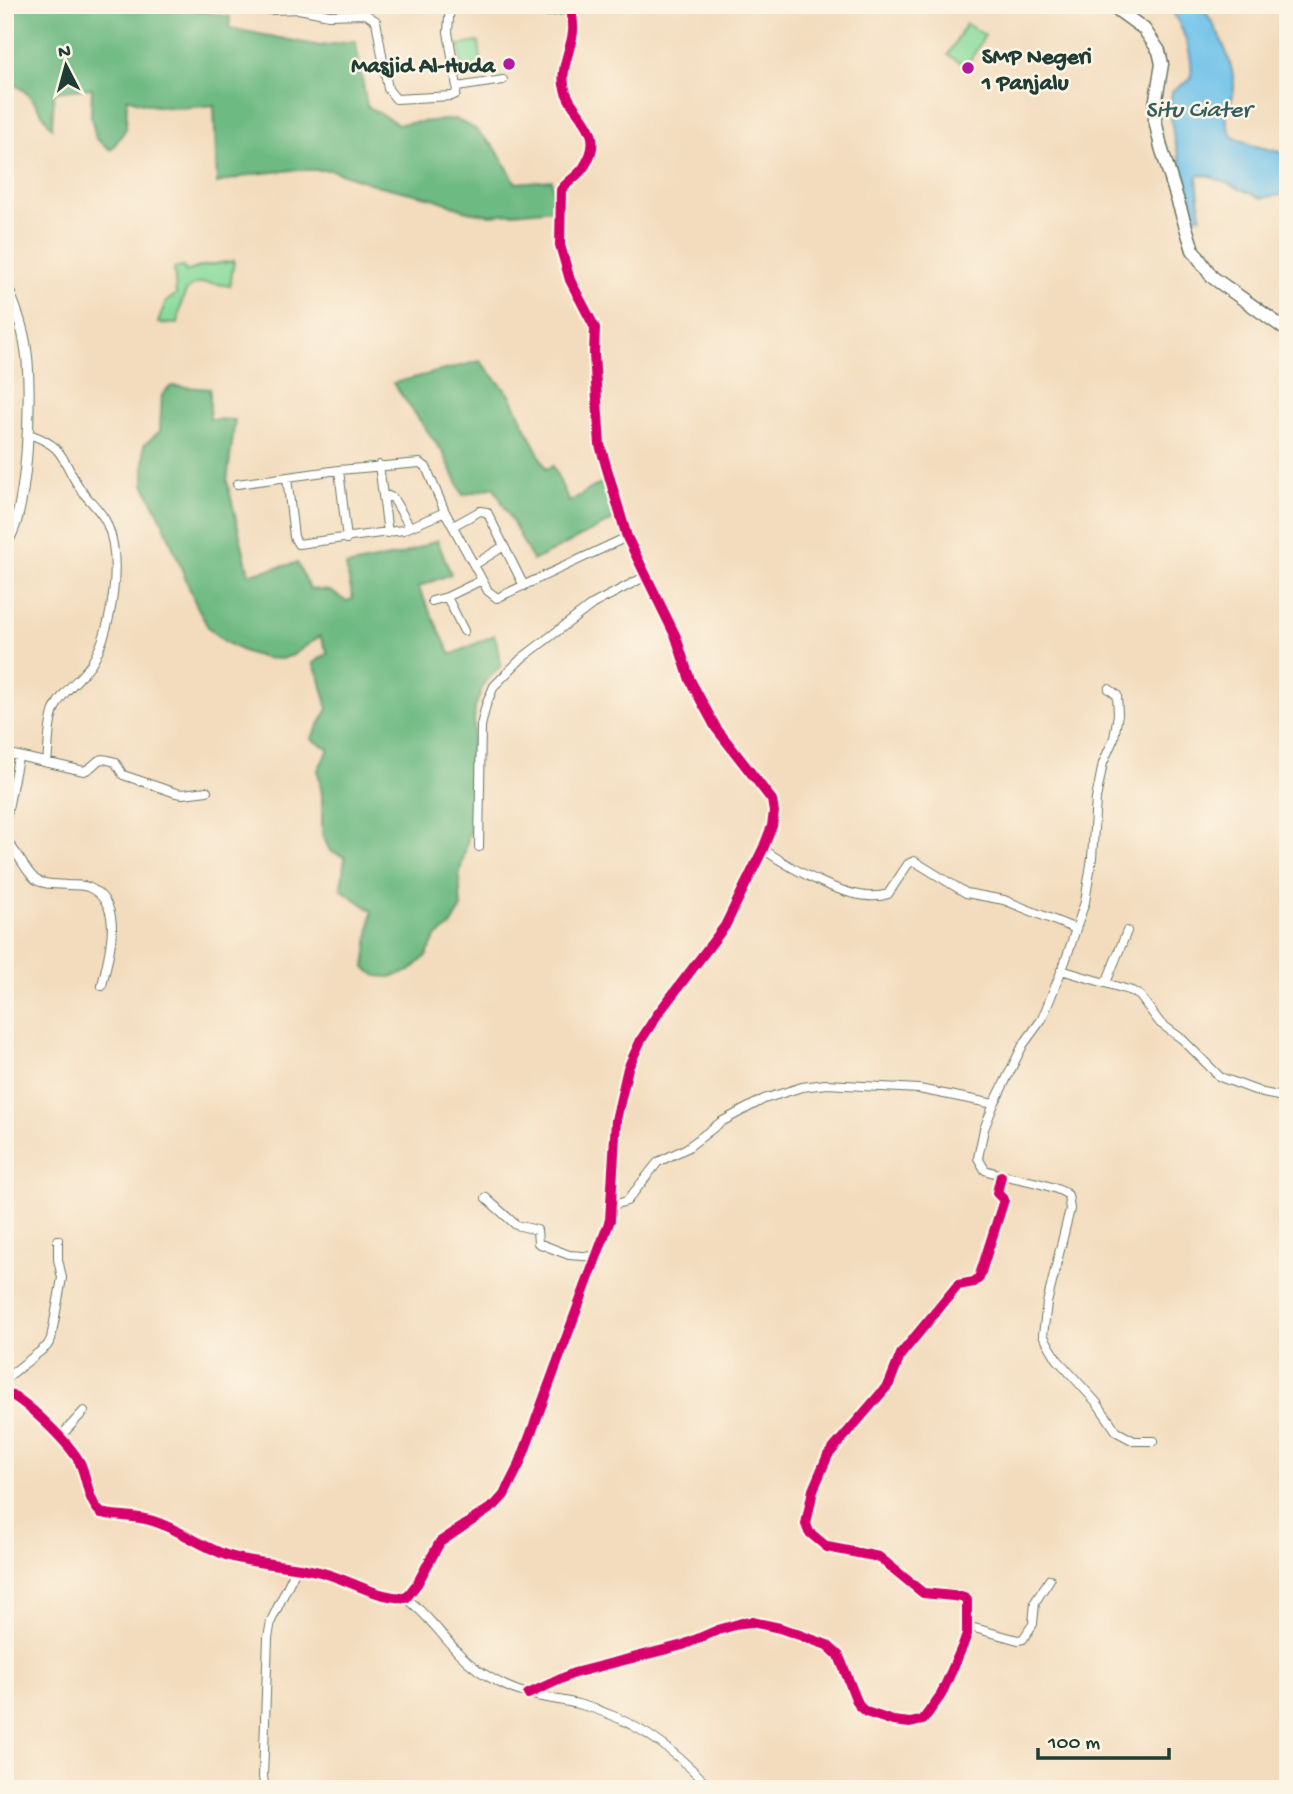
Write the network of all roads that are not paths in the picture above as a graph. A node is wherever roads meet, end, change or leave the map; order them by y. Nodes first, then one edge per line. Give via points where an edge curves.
1 (450, 5) edge
2 (1111, 5) edge
3 (235, 6) edge
4 (570, 7) edge
5 (514, 8) dead end
6 (503, 80) dead end
7 (457, 87) junction
8 (5, 282) edge
9 (1288, 331) edge
10 (28, 438) junction
11 (379, 465) junction
12 (339, 470) junction
13 (287, 477) junction
14 (237, 484) dead end
15 (383, 494) junction
16 (445, 512) junction
17 (453, 526) junction
18 (410, 527) junction
19 (388, 533) junction
20 (627, 537) junction
21 (347, 539) junction
22 (5, 544) edge
23 (505, 546) junction
24 (474, 565) junction
25 (648, 575) junction
26 (482, 580) junction
27 (524, 586) junction
28 (447, 597) junction
29 (432, 601) dead end
30 (464, 631) dead end
31 (1109, 688) dead end
32 (5, 753) edge
33 (18, 758) junction
34 (47, 763) junction
35 (207, 791) dead end
36 (5, 824) edge
37 (5, 840) edge
38 (479, 847) dead end
39 (763, 849) junction
40 (1076, 929) junction
41 (1128, 931) dead end
42 (1062, 970) junction
43 (1106, 983) junction
44 (102, 986) dead end
45 (1288, 1098) edge
46 (994, 1104) junction
47 (1001, 1176) junction
48 (486, 1198) dead end
49 (613, 1205) junction
50 (58, 1240) dead end
51 (596, 1257) junction
52 (5, 1380) edge
53 (5, 1392) edge
54 (84, 1411) dead end
55 (60, 1437) junction
56 (1154, 1441) dead end
57 (296, 1569) junction
58 (1050, 1579) dead end
59 (406, 1598) junction
60 (967, 1626) junction
61 (528, 1694) junction
62 (265, 1789) edge
63 (711, 1789) edge

1 - 7 street via 448,32
2 - 9 main road via 1144,29 1159,51 1162,64 1156,120 1193,250 1212,277
3 - 7 street via 366,14 376,21 392,97 452,96
4 - 5 street via 547,12
4 - 20 street via 574,28 564,85 589,125 592,145 586,164 561,190 560,245 570,280 595,328 600,445
6 - 7 street
8 - 10 street via 26,349
10 - 22 street via 17,524
10 - 34 street via 56,446 79,488 106,520 115,576 104,636 90,664 54,710
11 - 12 street
11 - 15 street
11 - 16 street via 423,465
12 - 13 street
12 - 21 street
13 - 14 street
13 - 21 street via 296,542
15 - 18 street via 393,498
15 - 19 street
16 - 17 street
16 - 18 street
17 - 23 street via 484,510
17 - 24 street
18 - 19 street
19 - 21 street
20 - 25 street
20 - 27 street
23 - 24 street
23 - 27 street
24 - 26 street
25 - 38 street via 593,604 522,658 494,686 481,726
25 - 39 street via 690,680 716,729 772,800 774,813
26 - 27 street via 497,598
26 - 28 street
28 - 29 street
28 - 30 street
31 - 40 street via 1117,695 1118,714 1101,771 1085,902
32 - 33 street
33 - 34 street
33 - 36 street
34 - 35 street via 84,771 104,758 115,762 123,775 176,793
37 - 44 street via 35,879 87,886 103,898 111,911 112,927
39 - 40 street via 809,878 876,897 888,894 914,861 966,893 1004,900
39 - 49 street via 725,926 657,1015 628,1068 616,1120
40 - 42 street
41 - 43 street
42 - 43 street
42 - 46 street via 1042,1019 1023,1045
43 - 45 street via 1140,996 1160,1023 1220,1077
46 - 47 street via 978,1158 982,1168
46 - 49 street via 919,1088 802,1087 730,1116 658,1163 627,1201
47 - 56 street via 1068,1195 1070,1209 1043,1335 1117,1432 1134,1441
47 - 60 street via 997,1193 1004,1200 979,1278 958,1285 901,1354 889,1384 832,1449 806,1518 809,1532 830,1549 879,1557 926,1595 965,1598
48 - 51 street via 516,1224 537,1230 538,1243 569,1255
49 - 51 street
50 - 52 street via 62,1278 51,1339
51 - 59 street via 513,1481 495,1505 440,1542
53 - 55 street
54 - 55 street
55 - 57 street via 81,1464 90,1497 101,1513 154,1521 225,1555
57 - 59 street
57 - 62 street via 271,1621 268,1638
58 - 60 street via 1035,1602 1033,1624 1023,1639
59 - 61 street via 433,1620 477,1669
60 - 61 street via 945,1686 931,1712 917,1722 885,1720 860,1707 839,1656 827,1645 752,1622 574,1673
61 - 63 street via 581,1704 646,1731

